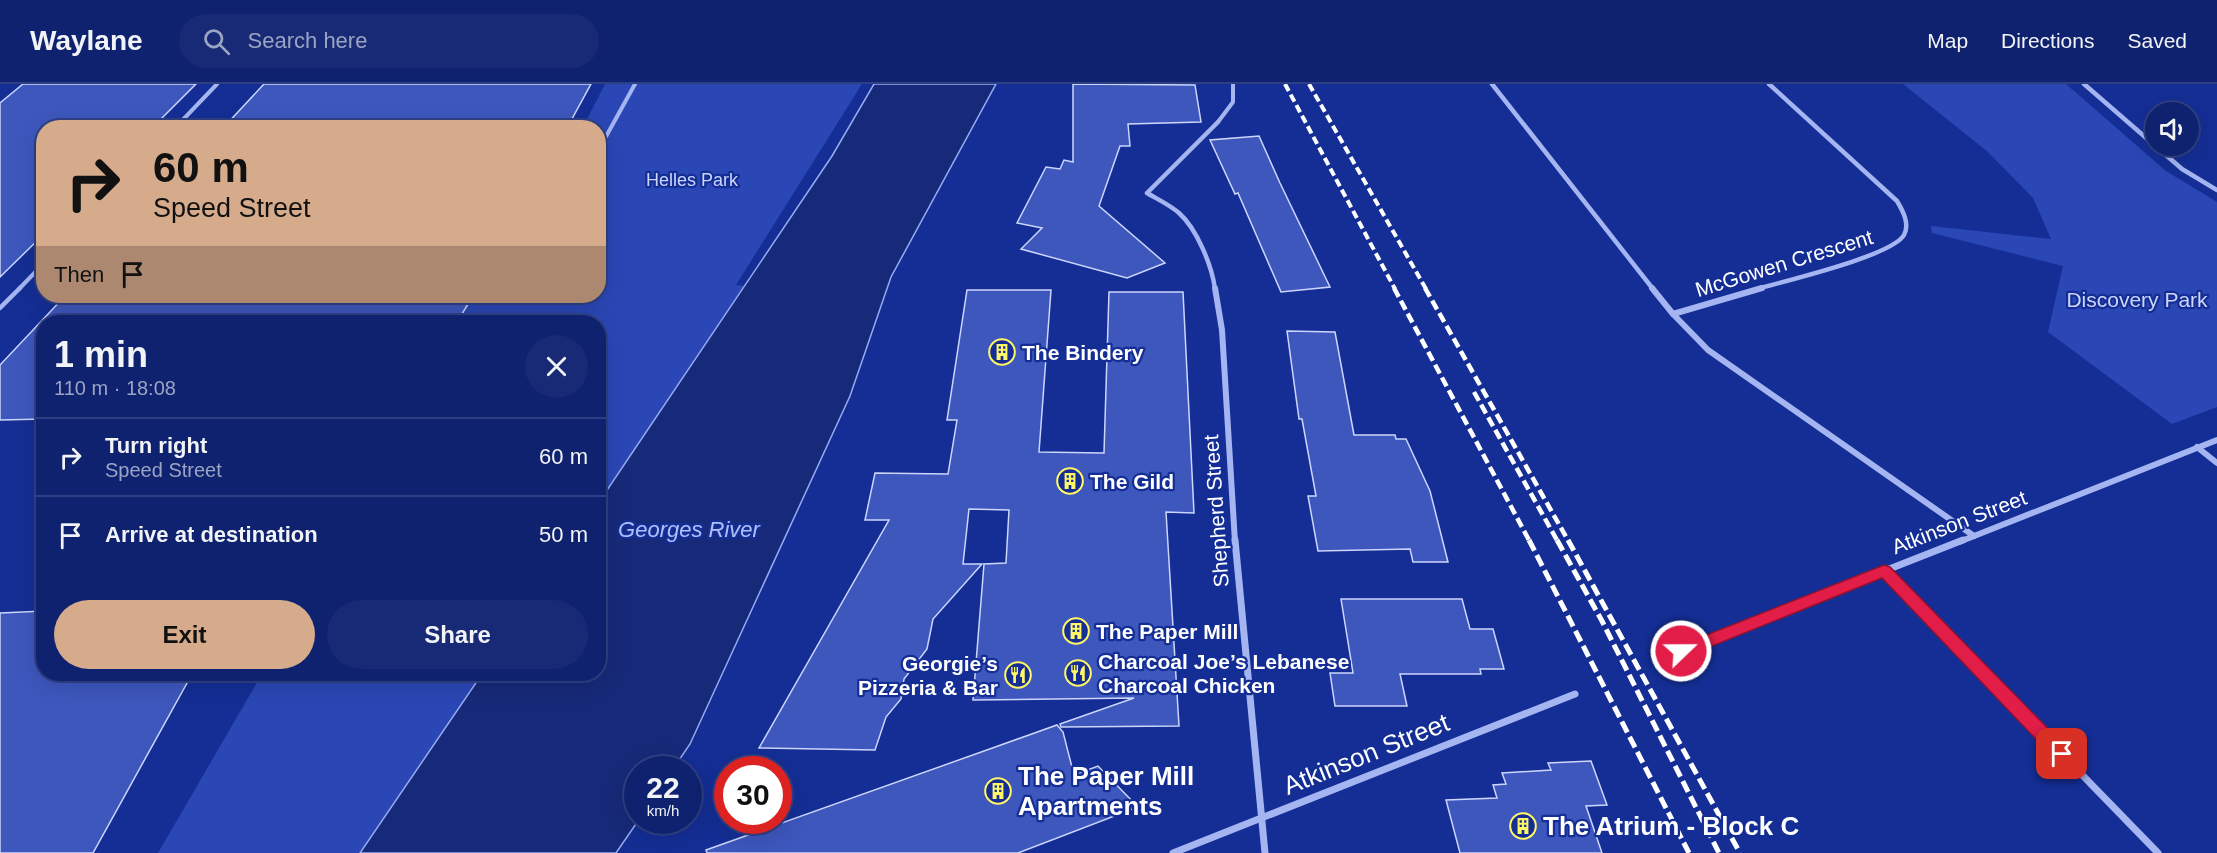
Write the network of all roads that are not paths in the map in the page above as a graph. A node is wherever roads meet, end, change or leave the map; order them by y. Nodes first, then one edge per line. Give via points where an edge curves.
1 (217, 84) edge
2 (635, 84) edge
3 (1233, 84) edge
4 (1492, 84) edge
5 (1769, 84) edge
6 (2084, 84) edge
7 (183, 120) edge
8 (1218, 122) joint
9 (606, 137) edge
10 (2217, 190) edge
11 (36, 271) edge
12 (0, 308) edge
13 (1673, 314) junction
14 (2217, 440) edge
15 (2198, 447) junction
16 (2217, 463) edge
17 (1974, 536) junction
18 (1884, 571) junction
19 (1681, 651) dead end
20 (1575, 694) dead end
21 (1260, 819) junction
22 (1173, 853) edge
23 (1265, 853) edge
24 (2158, 853) edge

1 - 7 lane
2 - 9 lane
3 - 8 lane via 1233,102
4 - 13 street, McGowen Crescent
5 - 13 street, McGowen Crescent via 1897,201 1908,226 1904,236 1894,246 1876,254
6 - 10 street via 2182,169
8 - 21 street, Shepherd Street via 1147,193 1179,213 1212,269 1222,330 1233,514
11 - 12 lane
13 - 17 street, McGowen Crescent via 1708,350
14 - 15 street, Atkinson Street
15 - 16 street
15 - 17 street, Atkinson Street
17 - 18 street, Atkinson Street
18 - 19 street, Atkinson Street
18 - 24 street
20 - 21 street, Atkinson Street
21 - 22 street, Atkinson Street
21 - 23 street, Shepherd Street

